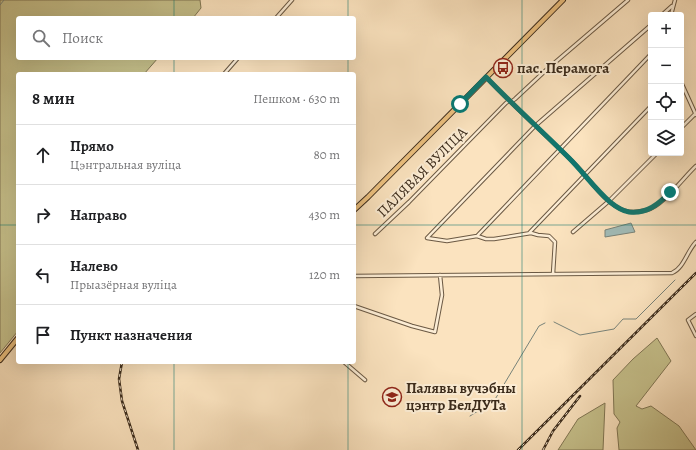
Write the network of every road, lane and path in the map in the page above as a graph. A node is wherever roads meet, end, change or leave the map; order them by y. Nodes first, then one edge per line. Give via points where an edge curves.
1 (292, 0) edge
2 (563, 0) edge
3 (628, 0) edge
4 (675, 0) edge
5 (673, 5) junction
6 (665, 12) edge
7 (672, 12) edge
8 (278, 16) edge
9 (648, 28) edge
10 (648, 57) edge
11 (236, 60) edge
12 (226, 72) edge
13 (486, 77) junction
14 (682, 84) edge
15 (509, 101) junction
16 (648, 109) edge
17 (696, 114) edge
18 (684, 125) edge
19 (535, 126) junction
20 (560, 149) junction
21 (654, 156) edge
22 (696, 166) edge
23 (583, 175) junction
24 (609, 201) junction
25 (356, 208) edge
26 (573, 232) dead end
27 (375, 234) dead end
28 (528, 234) junction
29 (477, 236) junction
30 (696, 242) edge
31 (553, 274) junction
32 (440, 275) junction
33 (356, 276) edge
34 (356, 307) edge
35 (696, 314) edge
36 (696, 336) edge
37 (16, 340) edge
38 (0, 360) edge
39 (346, 364) edge
40 (365, 380) dead end

1 - 8 street
2 - 13 main road
3 - 15 street, ПАЛЯВАЯ ВУЛІЦА via 515,99
4 - 5 street
5 - 6 street
5 - 7 street
9 - 19 street
10 - 20 street
11 - 12 street
13 - 15 street
13 - 25 main road
14 - 17 street
15 - 19 street
15 - 27 street, ПАЛЯВАЯ ВУЛІЦА
16 - 23 street
17 - 18 street
19 - 20 street
19 - 29 street via 427,238 447,240
20 - 23 street
20 - 29 street
21 - 24 street
22 - 24 street via 654,208 629,212
23 - 24 street
23 - 28 street
24 - 26 street
28 - 29 street via 494,239
28 - 31 street via 548,236 555,242
30 - 31 street via 674,273
31 - 32 street
32 - 33 street
32 - 34 street via 442,295 435,332
35 - 36 street via 688,320
37 - 38 main road
39 - 40 street

